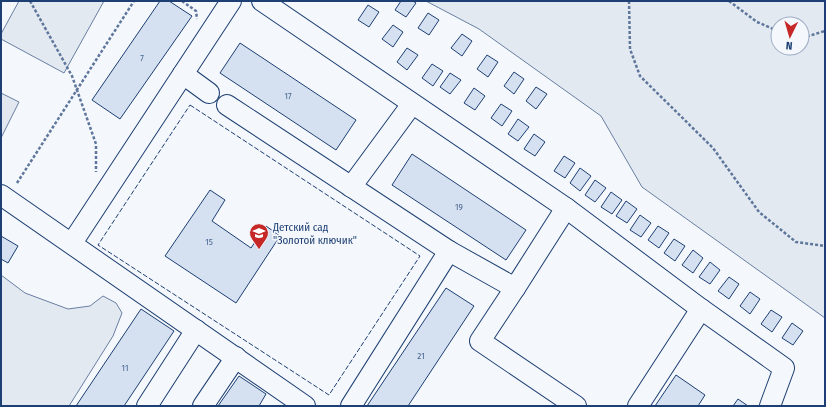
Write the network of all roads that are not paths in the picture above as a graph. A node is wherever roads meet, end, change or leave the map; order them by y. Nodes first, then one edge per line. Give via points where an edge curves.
1 (231, 1) edge
2 (262, 1) edge
3 (183, 74) junction
4 (209, 93) dead end
5 (412, 104) junction
6 (227, 105) dead end
7 (351, 187) junction
8 (4, 197) edge
9 (566, 208) junction
10 (72, 243) junction
11 (449, 251) junction
12 (515, 288) junction
13 (701, 309) junction
14 (196, 330) junction
15 (236, 357) junction
16 (552, 399) edge
17 (147, 406) edge
18 (203, 406) edge
19 (305, 406) edge
20 (351, 406) edge
21 (576, 406) edge
22 (638, 406) edge
23 (770, 406) edge

1 - 3 street
2 - 5 street
3 - 4 street
3 - 10 street
5 - 7 street
5 - 9 street
6 - 7 street
7 - 11 street
8 - 10 street
9 - 12 street
9 - 13 street
10 - 14 street
11 - 12 street
11 - 20 street
12 - 16 street via 480,341
13 - 22 street
13 - 23 street via 784,368
14 - 15 street
14 - 17 street
15 - 18 street
15 - 19 street
16 - 21 street

